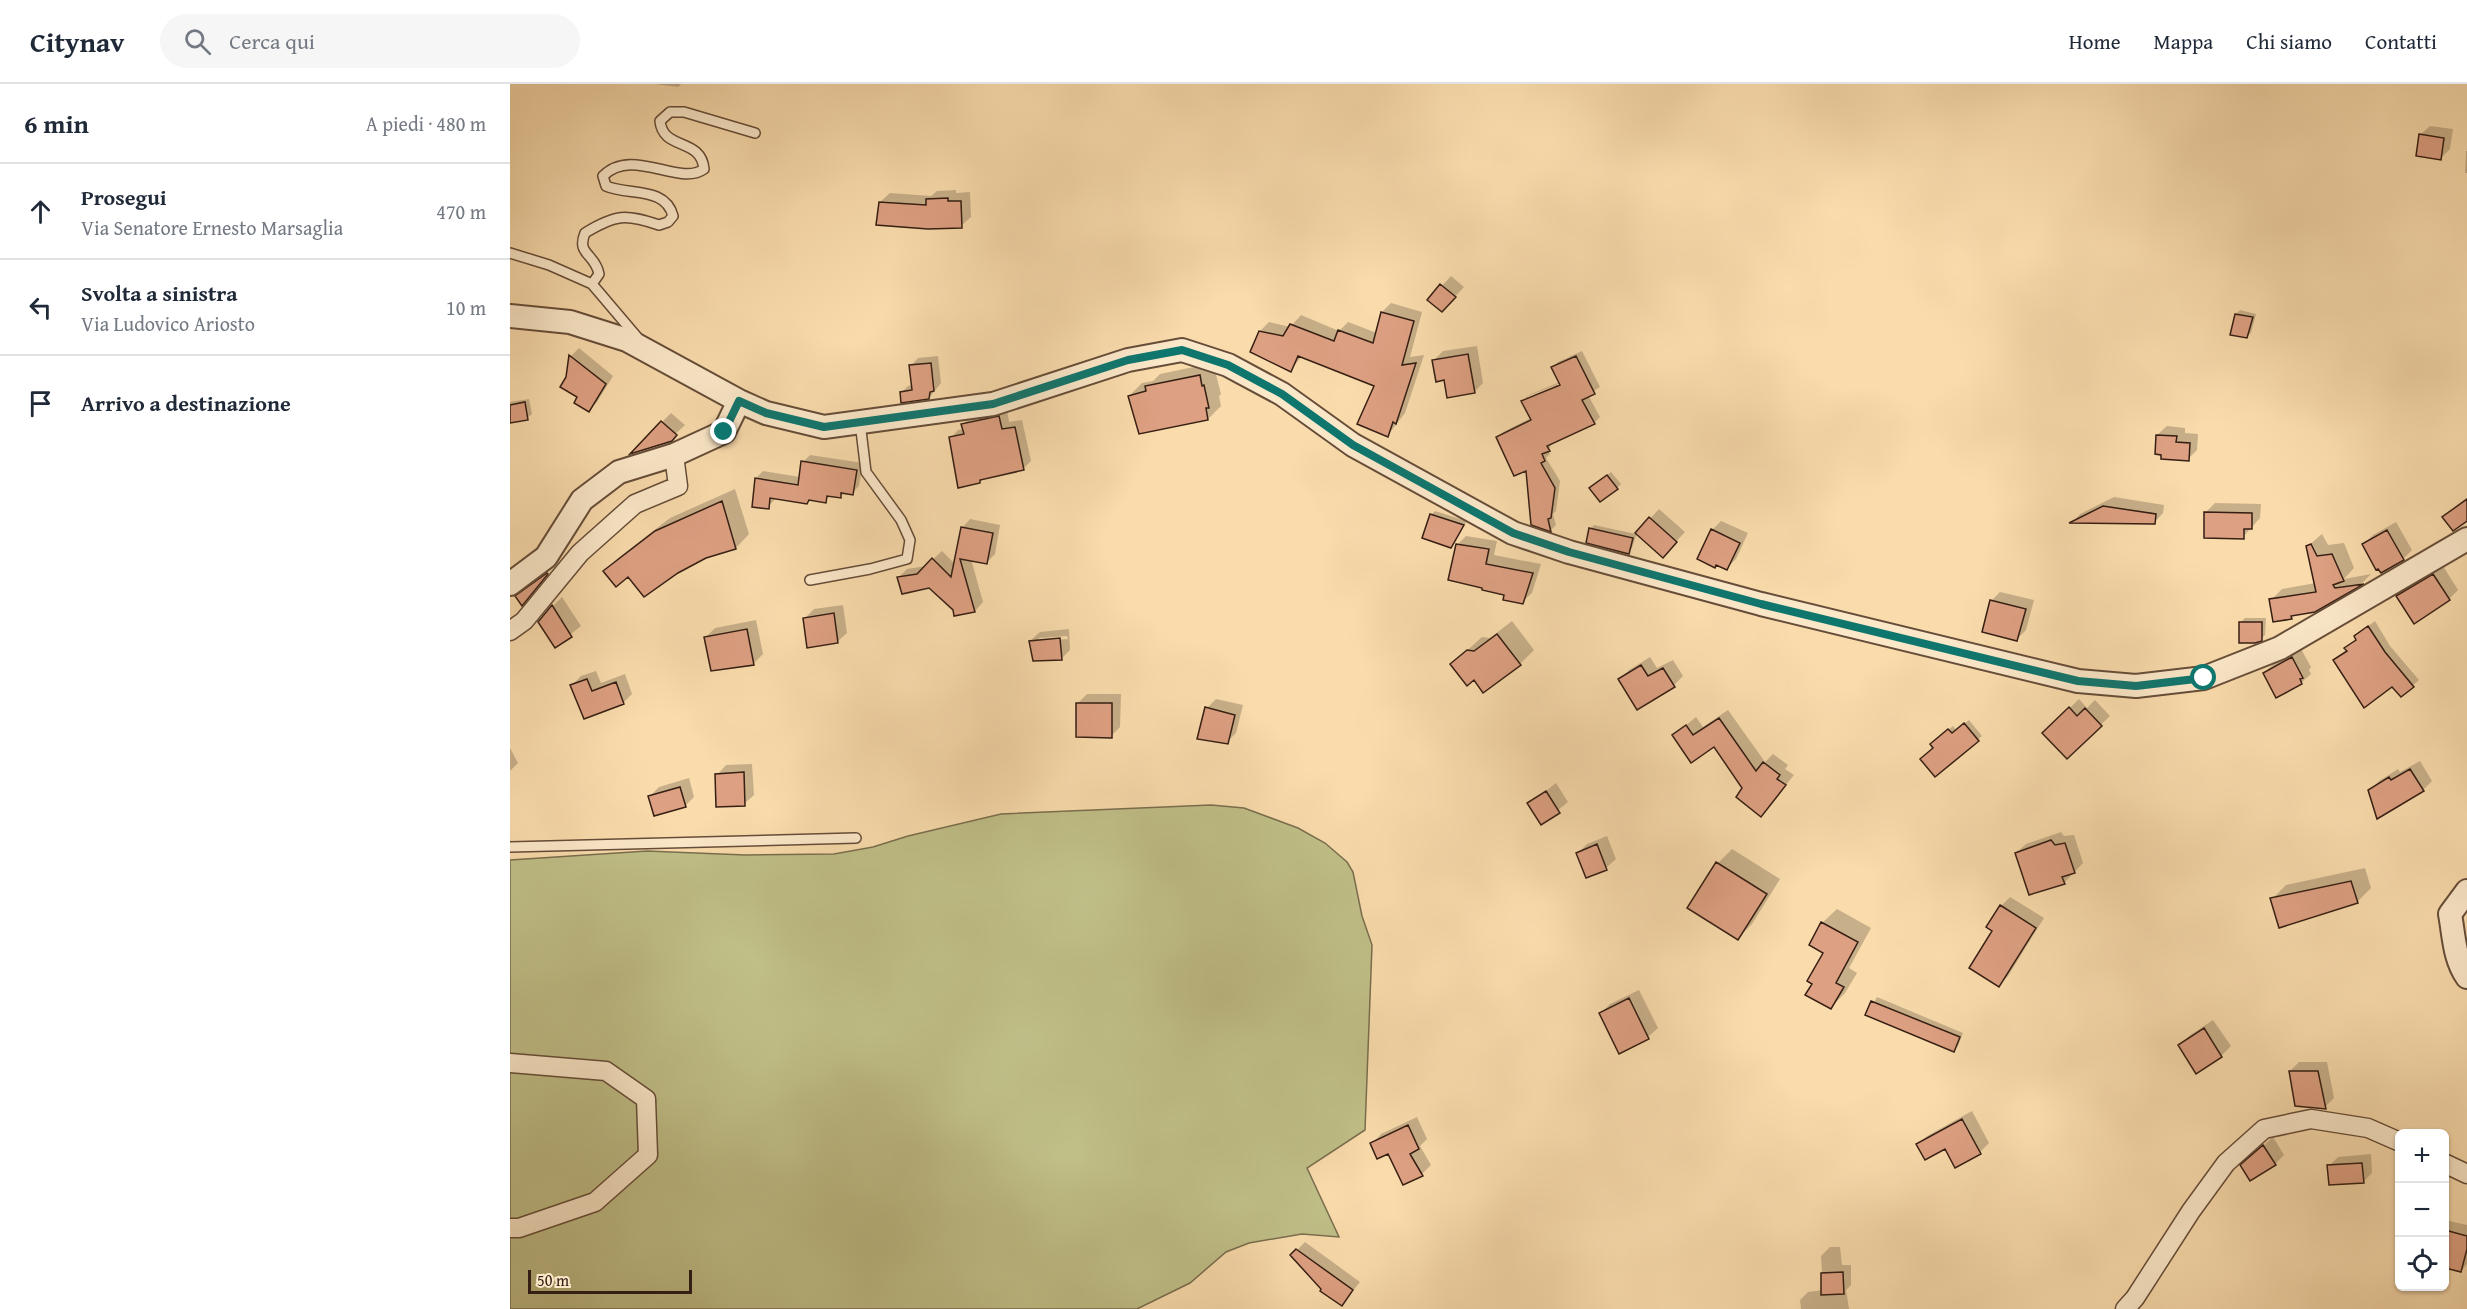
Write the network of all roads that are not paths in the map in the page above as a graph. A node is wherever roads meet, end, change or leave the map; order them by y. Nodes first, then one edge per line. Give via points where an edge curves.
1 (755, 134) dead end
2 (510, 253) edge
3 (592, 284) junction
4 (510, 316) edge
5 (648, 351) junction
6 (739, 401) junction
7 (860, 422) junction
8 (674, 455) junction
9 (2467, 539) edge
10 (810, 580) dead end
11 (510, 584) edge
12 (510, 631) edge
13 (856, 838) dead end
14 (510, 847) edge
15 (2467, 891) edge
16 (2467, 976) edge
17 (510, 1063) edge
18 (2395, 1140) edge
19 (2449, 1165) edge
20 (2467, 1174) edge
21 (510, 1228) edge
22 (2125, 1309) edge

1 - 3 lane via 684,112 670,112 660,121 666,136 697,151 704,159 704,169 687,173 633,164 611,167 603,176 606,186 663,199 673,216 659,225 618,216 585,233 585,252 597,263 599,274
2 - 3 lane
3 - 5 lane
4 - 5 street via 570,322
5 - 6 street
6 - 7 street via 766,413 824,427
6 - 8 street via 724,432
7 - 9 street via 993,404 1128,360 1182,350 1228,365 1282,394 1353,445 1513,533 1761,604 2078,681 2136,686 2204,678 2280,648
7 - 10 lane via 866,472 901,520 910,540 907,559
8 - 11 street via 619,472 582,500 546,557
8 - 12 street via 678,486 635,504 579,553 524,621
13 - 14 lane
15 - 16 street via 2450,914 2456,955
17 - 21 street via 606,1071 646,1099 648,1155 595,1202
18 - 22 street via 2368,1128 2312,1119 2264,1129 2226,1163
19 - 20 street

